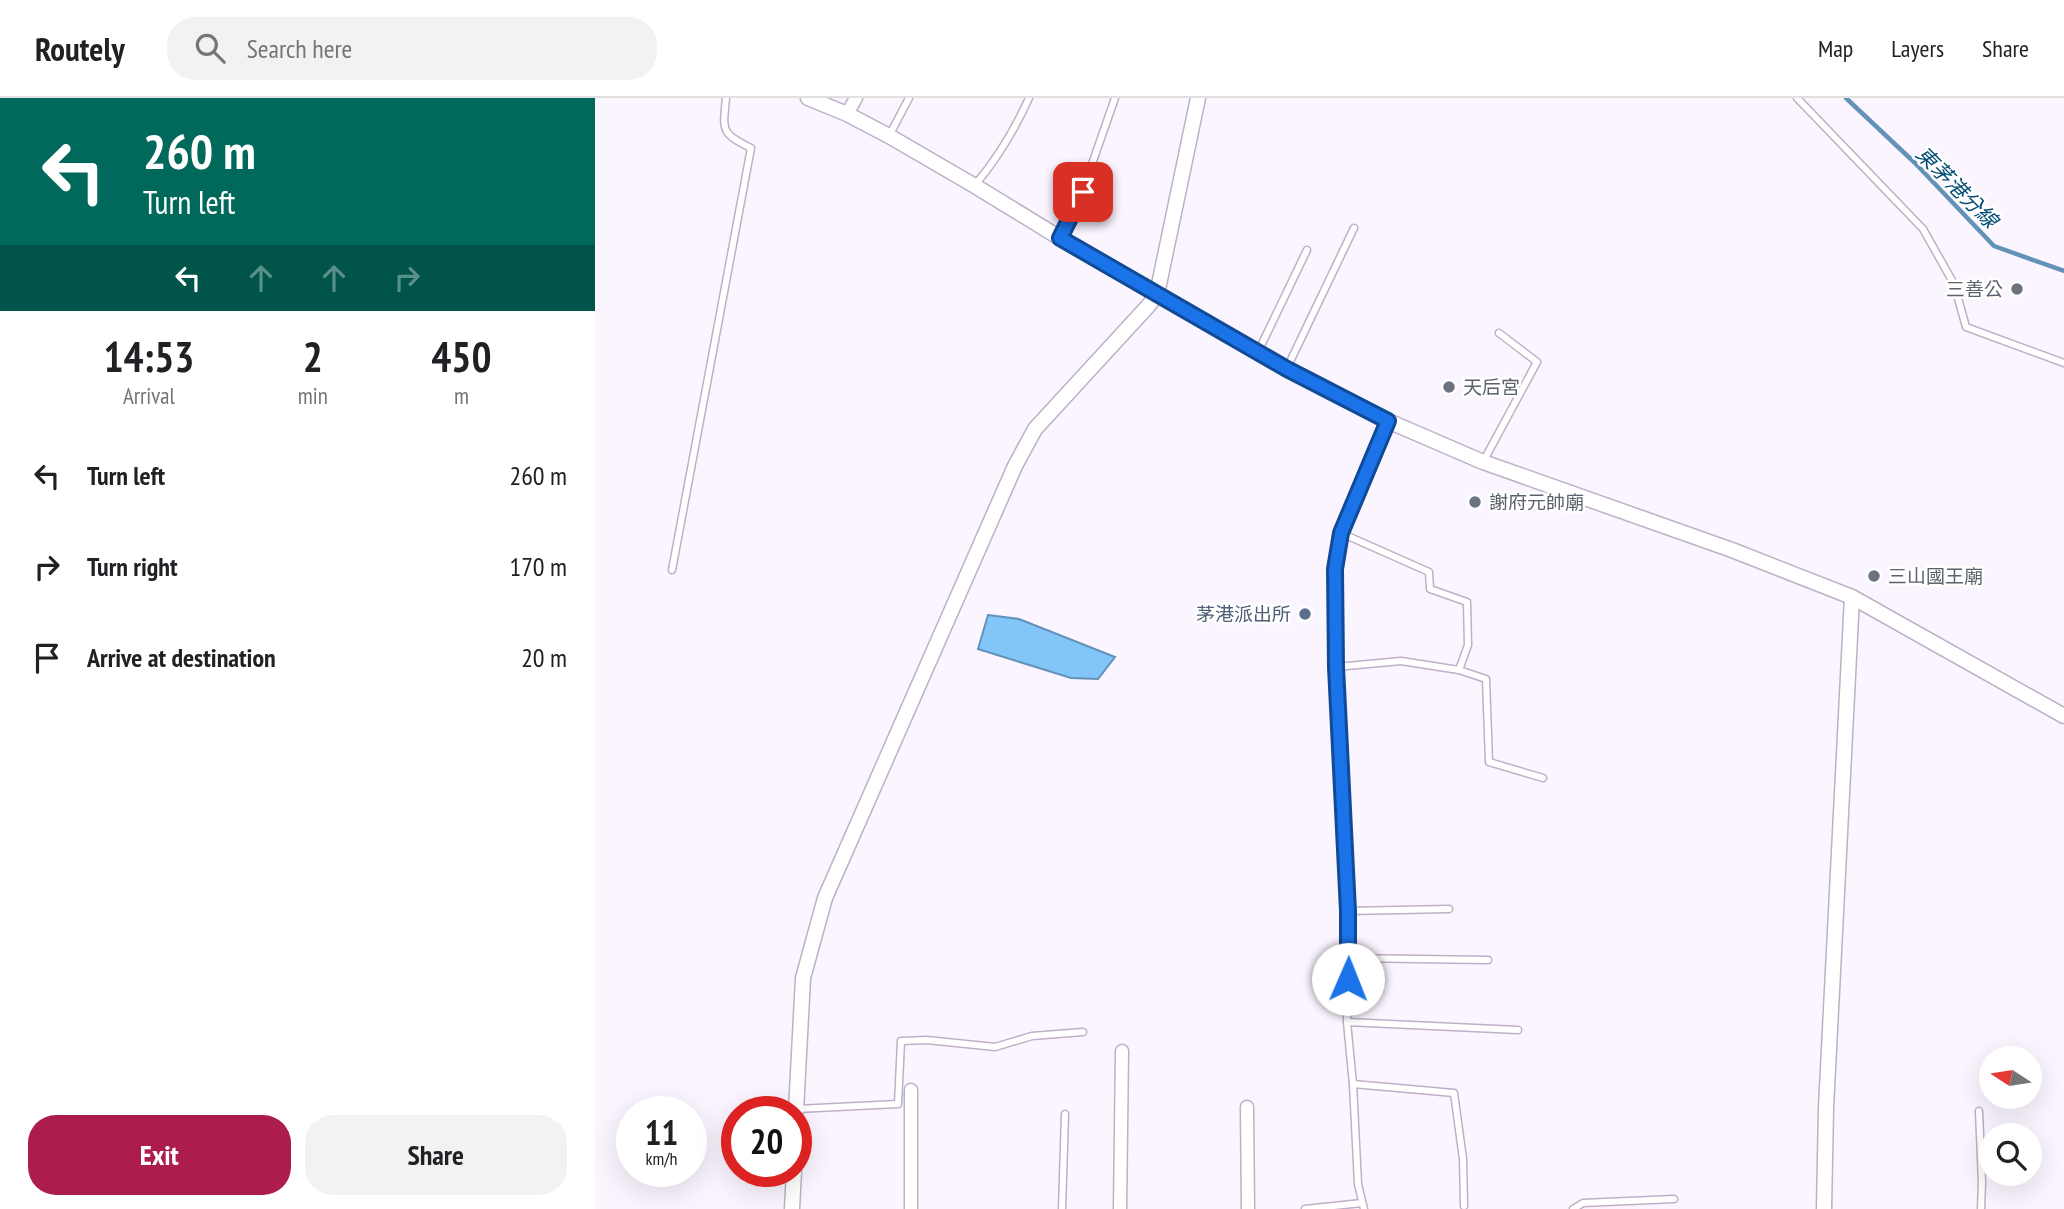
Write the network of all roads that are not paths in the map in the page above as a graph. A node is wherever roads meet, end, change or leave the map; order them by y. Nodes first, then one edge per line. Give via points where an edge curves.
1 (726, 98) edge
2 (809, 98) edge
3 (856, 98) edge
4 (909, 98) edge
5 (1029, 98) edge
6 (1115, 98) edge
7 (1198, 98) edge
8 (1797, 98) edge
9 (847, 114) junction
10 (889, 136) junction
11 (975, 186) junction
12 (1354, 228) dead end
13 (1060, 238) junction
14 (1307, 250) dead end
15 (1157, 293) junction
16 (1499, 333) dead end
17 (1258, 352) junction
18 (2064, 363) edge
19 (1287, 369) junction
20 (1388, 421) junction
21 (1483, 462) junction
22 (1341, 533) junction
23 (672, 570) dead end
24 (1852, 597) junction
25 (1336, 667) junction
26 (1459, 670) junction
27 (2064, 716) edge
28 (1543, 778) dead end
29 (1449, 909) dead end
30 (1348, 911) junction
31 (1348, 958) junction
32 (1487, 960) dead end
33 (1347, 1022) junction
34 (1518, 1030) dead end
35 (1083, 1032) dead end
36 (1122, 1051) dead end
37 (1353, 1084) junction
38 (911, 1090) dead end
39 (797, 1096) edge
40 (1248, 1107) dead end
41 (812, 1109) edge
42 (1979, 1111) dead end
43 (1065, 1114) dead end
44 (793, 1187) edge
45 (1674, 1199) dead end
46 (1363, 1206) edge
47 (1465, 1206) dead end
48 (792, 1209) edge
49 (911, 1209) edge
50 (1062, 1209) edge
51 (1120, 1209) edge
52 (1248, 1209) edge
53 (1305, 1209) edge
54 (1573, 1209) edge
55 (1824, 1209) edge
56 (1981, 1209) edge

1 - 23 lane via 724,126 731,138 751,148
2 - 9 street
3 - 9 street
4 - 10 lane
5 - 11 lane
6 - 13 lane via 1077,207
7 - 15 street
8 - 18 lane via 1923,229 1954,284 1966,327
9 - 10 street
10 - 11 street
11 - 13 street
12 - 19 lane
13 - 15 street
14 - 17 lane
15 - 17 street
15 - 39 street via 1035,429 1010,479 825,898 803,978
16 - 21 lane via 1537,362
17 - 19 street
19 - 20 street
20 - 21 street
20 - 22 lane
21 - 24 street
22 - 25 lane via 1335,569
22 - 26 lane via 1429,572 1430,589 1467,602 1468,645
24 - 27 street
24 - 55 street
25 - 26 lane via 1401,661
25 - 30 lane
26 - 28 lane via 1486,678 1489,762
29 - 30 lane
30 - 31 lane
31 - 32 lane
31 - 33 lane
33 - 34 lane
33 - 37 lane
35 - 41 lane via 1031,1036 995,1047 901,1041 898,1104
36 - 51 street
37 - 46 lane
37 - 47 lane via 1454,1093
38 - 49 street
40 - 52 street
42 - 56 lane
43 - 50 lane
44 - 48 street
45 - 54 lane via 1583,1203
46 - 53 lane

